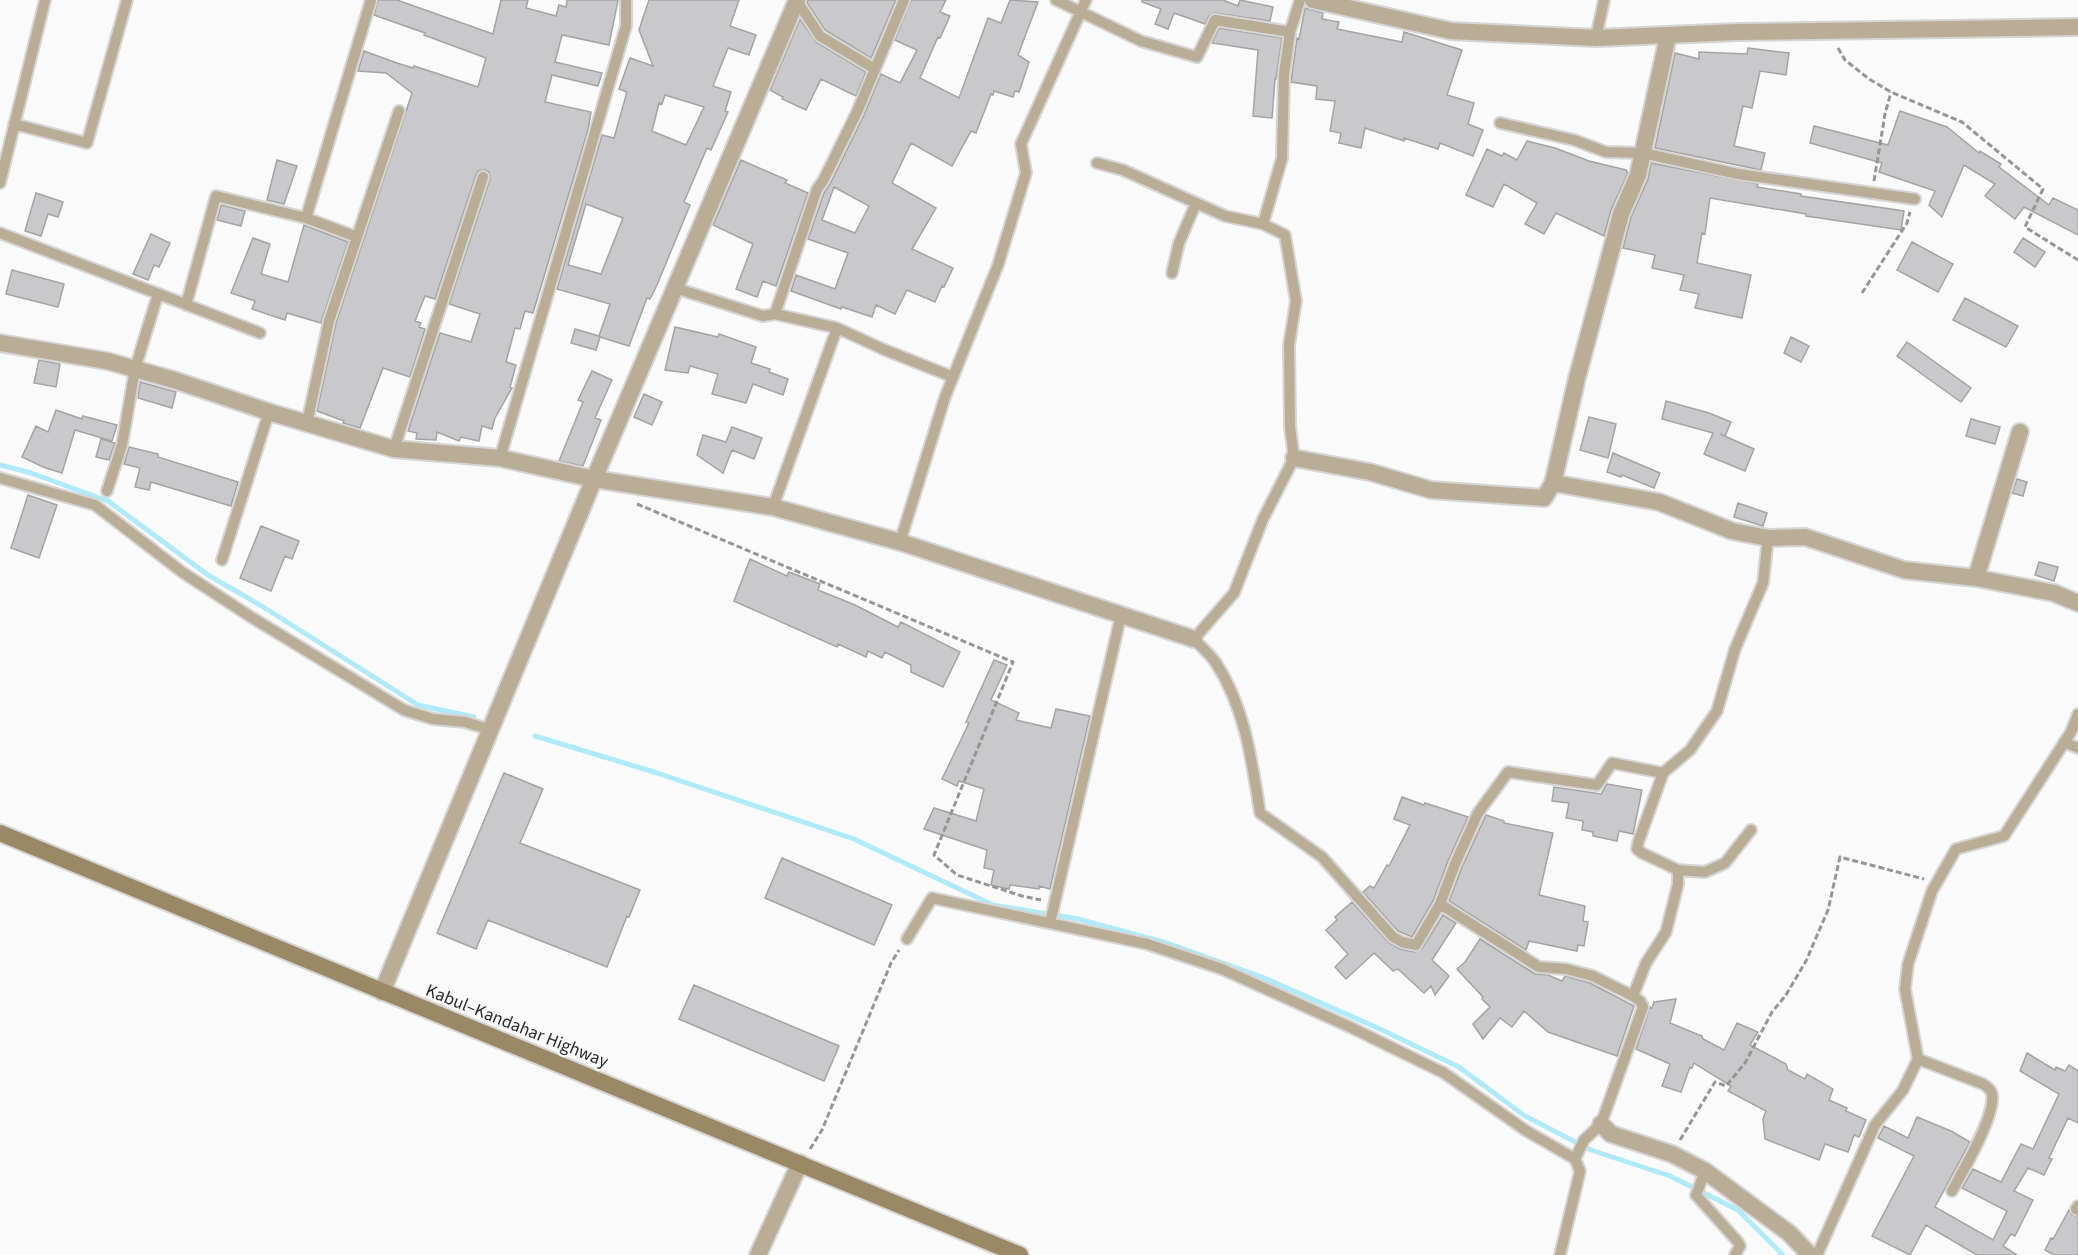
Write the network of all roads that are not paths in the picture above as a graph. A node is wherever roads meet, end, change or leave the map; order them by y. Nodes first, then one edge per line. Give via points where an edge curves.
1 (45, 0) edge
2 (127, 0) edge
3 (371, 0) edge
4 (626, 0) edge
5 (904, 0) edge
6 (1056, 0) edge
7 (1086, 0) edge
8 (1300, 0) edge
9 (1313, 0) edge
10 (1604, 0) edge
11 (797, 1) edge
12 (1081, 11) junction
13 (2078, 27) edge
14 (1290, 33) junction
15 (1668, 36) junction
16 (1596, 38) junction
17 (875, 69) junction
18 (399, 111) dead end
19 (1500, 123) dead end
20 (14, 124) junction
21 (1643, 153) junction
22 (1097, 163) dead end
23 (483, 177) dead end
24 (0, 183) edge
25 (1915, 199) road end
26 (1196, 203) junction
27 (306, 218) junction
28 (1263, 224) junction
29 (0, 233) edge
30 (357, 237) junction
31 (1172, 273) dead end
32 (675, 288) junction
33 (158, 294) junction
34 (186, 305) junction
35 (775, 314) junction
36 (837, 328) junction
37 (260, 333) dead end
38 (0, 343) edge
39 (135, 369) junction
40 (953, 377) junction
41 (269, 412) junction
42 (307, 423) junction
43 (2020, 432) dead end
44 (394, 449) junction
45 (500, 458) junction
46 (1294, 458) junction
47 (0, 478) edge
48 (594, 479) junction
49 (1553, 483) junction
50 (107, 491) dead end
51 (773, 507) junction
52 (1768, 538) junction
53 (900, 542) junction
54 (222, 560) dead end
55 (1976, 578) junction
56 (2078, 603) edge
57 (1121, 615) junction
58 (1194, 639) junction
59 (2078, 714) edge
60 (491, 730) junction
61 (2064, 742) junction
62 (2078, 748) edge
63 (1663, 772) junction
64 (1751, 830) dead end
65 (0, 833) edge
66 (1678, 870) junction
67 (1440, 904) junction
68 (1050, 923) junction
69 (907, 939) road end
70 (382, 992) junction
71 (1633, 996) junction
72 (1918, 1059) junction
73 (1601, 1124) junction
74 (1575, 1159) junction
75 (800, 1163) junction
76 (1704, 1171) junction
77 (1952, 1191) dead end
78 (759, 1255) edge
79 (1018, 1255) edge
80 (1560, 1255) edge
81 (1734, 1255) edge
82 (1810, 1255) edge
83 (1817, 1255) edge

1 - 20 lane
2 - 20 lane via 87,143
3 - 27 lane
4 - 45 lane via 626,27
5 - 17 lane
6 - 12 lane
7 - 12 lane
8 - 14 lane
9 - 16 street via 1451,31
10 - 16 lane
11 - 17 lane via 820,36
11 - 32 street
12 - 14 lane via 1141,41 1197,57 1215,20
12 - 40 lane via 1021,144 1026,173 998,265
13 - 15 street
14 - 28 lane via 1284,74 1282,158
15 - 16 street
15 - 21 street
17 - 35 lane via 817,189
18 - 30 lane
19 - 21 lane via 1574,140 1606,152
20 - 24 lane
21 - 25 lane via 1738,174
21 - 49 street via 1621,214
22 - 26 lane
23 - 44 lane
26 - 28 lane via 1226,216
26 - 31 lane via 1179,243
27 - 30 lane
27 - 34 lane via 216,196
28 - 46 lane via 1285,235 1296,302 1289,345
29 - 33 lane
30 - 42 lane via 329,321
32 - 35 lane via 763,316
32 - 48 street
33 - 34 lane
33 - 39 lane
34 - 37 lane
35 - 36 lane
36 - 40 lane
36 - 51 lane
38 - 39 street
39 - 41 street
39 - 50 lane via 122,445
40 - 53 lane
41 - 42 street
41 - 54 lane
42 - 44 street
43 - 55 street
44 - 45 street
45 - 48 street
46 - 49 street via 1370,472 1431,490 1544,498
46 - 58 lane via 1263,519 1234,593
47 - 60 lane via 94,505 182,572 404,710
48 - 51 street
48 - 60 street
49 - 52 street via 1659,502 1732,531
51 - 53 street
52 - 55 street via 1805,537 1904,570
52 - 63 lane via 1763,583 1735,649 1718,711 1690,750
53 - 57 street
55 - 56 street via 2054,593
57 - 58 street
57 - 68 lane
58 - 67 lane via 1214,661 1233,694 1249,746 1260,813 1322,857 1393,937 1402,942 1416,945
59 - 61 lane
60 - 70 street
61 - 62 lane
61 - 72 lane via 2004,836 1956,849 1936,882 1908,964 1905,989
63 - 66 lane via 1637,849
63 - 67 lane via 1612,764 1598,785 1508,772 1478,813
64 - 66 lane via 1725,863 1705,872
65 - 70 main road, Kabul–Kandahar Highway
66 - 71 lane via 1666,932 1646,963
67 - 71 lane via 1539,967 1593,976
68 - 69 lane via 932,898
68 - 74 lane via 1148,944 1254,983 1444,1073 1525,1130
70 - 75 main road, Kabul–Kandahar Highway
71 - 73 lane via 1643,1007
72 - 77 lane via 1983,1084 1993,1095 1986,1124
72 - 83 lane via 1903,1090 1875,1125
73 - 74 lane via 1584,1140
73 - 76 street via 1611,1134 1672,1154
74 - 80 lane via 1580,1171
75 - 78 street
75 - 79 main road, Kabul–Kandahar Highway
76 - 81 lane via 1696,1195 1738,1242 1740,1246
76 - 82 street via 1789,1233

